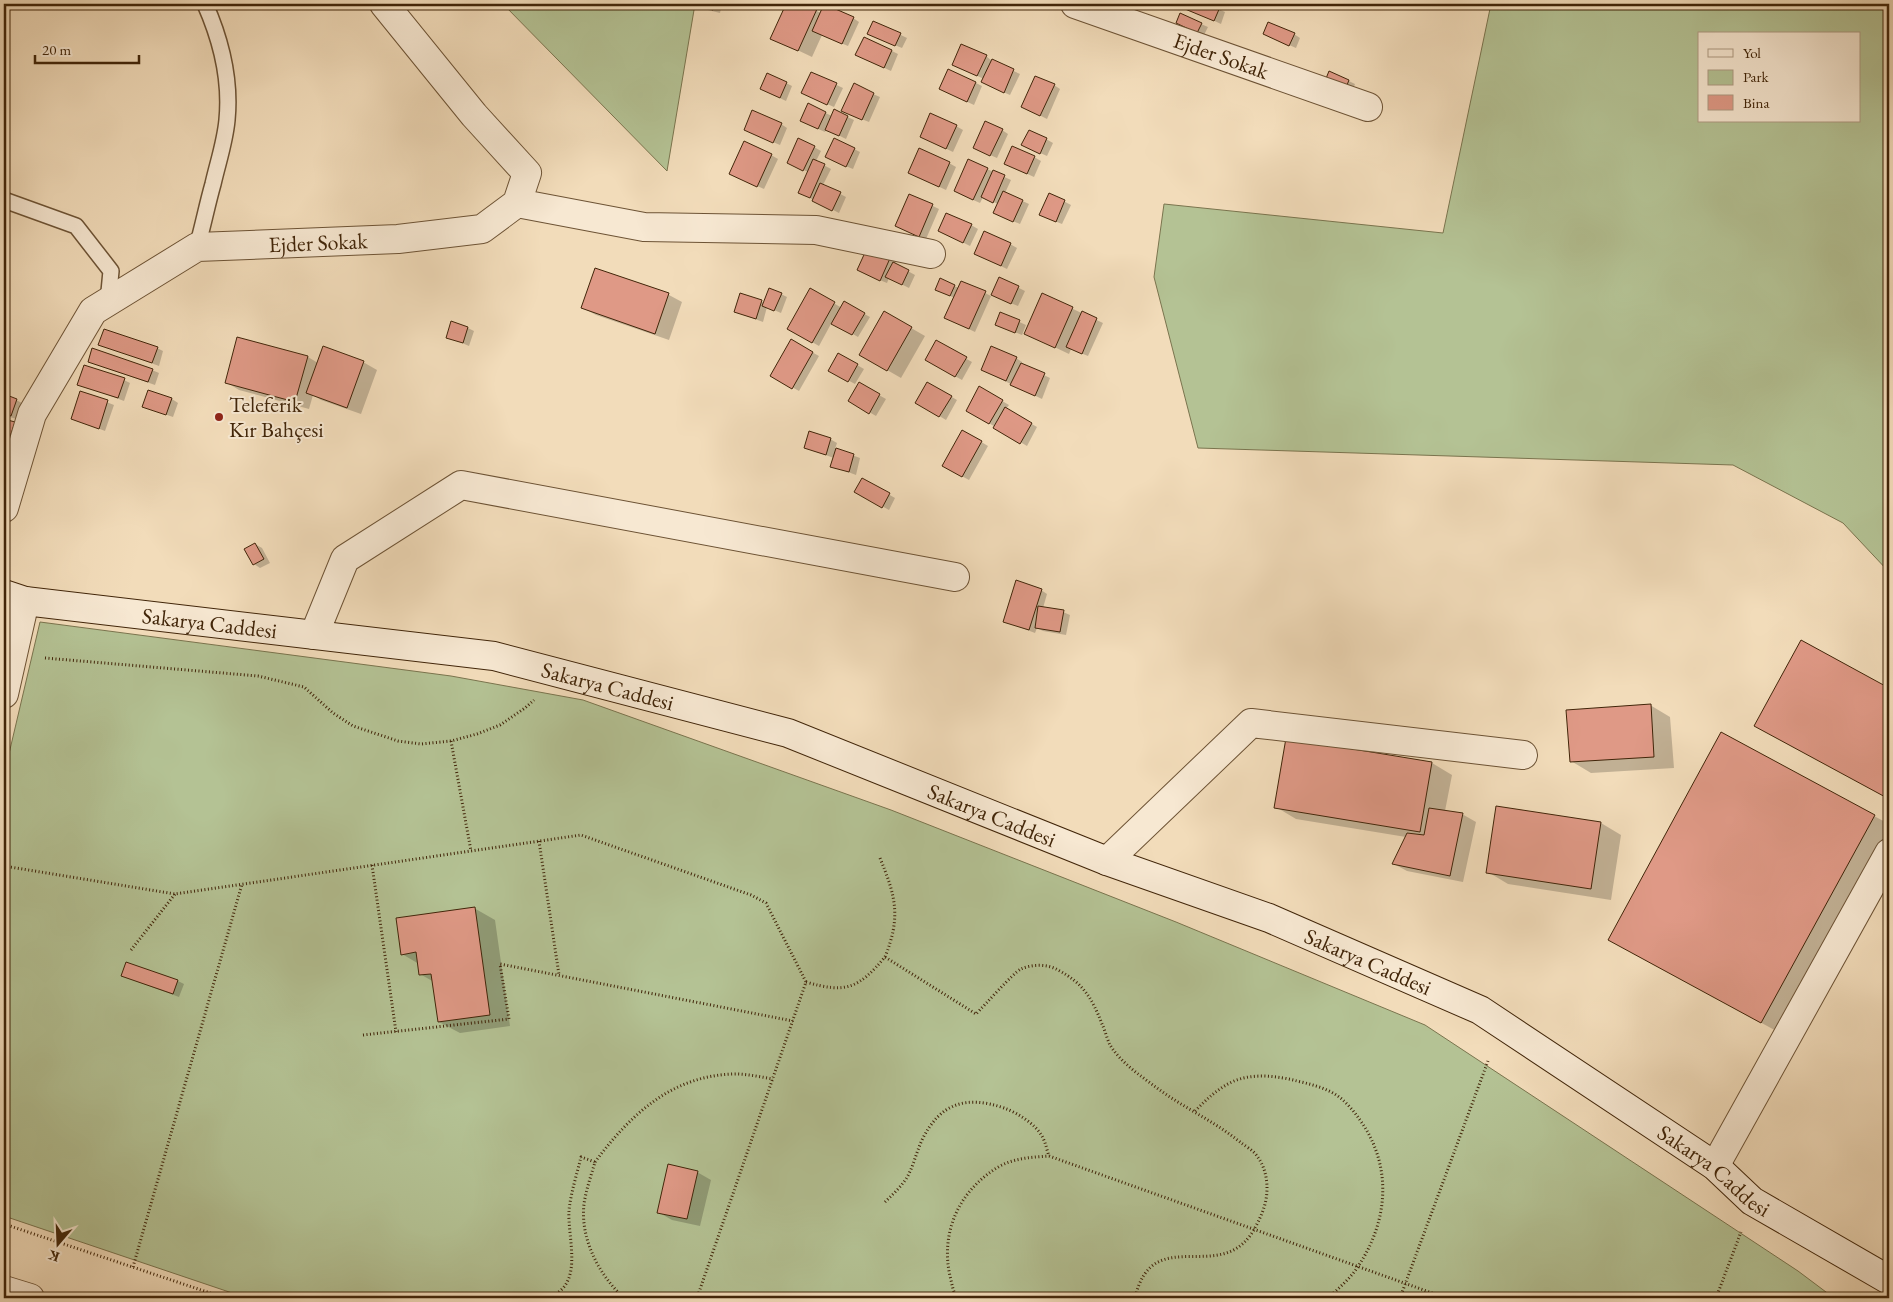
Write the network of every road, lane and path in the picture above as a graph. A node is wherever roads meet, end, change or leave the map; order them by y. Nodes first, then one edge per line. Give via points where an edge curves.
1 (205, 4) edge
2 (384, 4) edge
3 (1075, 4) edge
4 (1368, 107) dead end
5 (4, 200) edge
6 (517, 203) junction
7 (197, 248) junction
8 (931, 254) dead end
9 (108, 302) junction
10 (4, 508) edge
11 (955, 577) dead end
12 (14, 598) edge
13 (314, 634) junction
14 (35, 657) dead end
15 (4, 694) edge
16 (536, 698) dead end
17 (451, 741) junction
18 (1523, 755) dead end
19 (539, 840) junction
20 (471, 851) junction
21 (1889, 853) edge
22 (880, 858) dead end
23 (1107, 861) junction
24 (372, 865) junction
25 (4, 866) edge
26 (242, 884) junction
27 (174, 894) junction
28 (131, 950) dead end
29 (885, 957) junction
30 (559, 975) junction
31 (806, 982) junction
32 (793, 1021) junction
33 (396, 1032) junction
34 (363, 1035) dead end
35 (1488, 1060) dead end
36 (773, 1078) junction
37 (1195, 1111) junction
38 (1049, 1156) junction
39 (595, 1162) junction
40 (1715, 1166) junction
41 (1752, 1201) junction
42 (885, 1202) dead end
43 (4, 1224) edge
44 (1255, 1230) junction
45 (133, 1267) junction
46 (1358, 1267) junction
47 (1889, 1280) edge
48 (1406, 1284) junction
49 (4, 1290) edge
50 (30, 1298) edge
51 (225, 1298) edge
52 (504, 1298) edge
53 (519, 1298) edge
54 (546, 1298) edge
55 (624, 1298) edge
56 (697, 1298) edge
57 (957, 1298) edge
58 (1135, 1298) edge
59 (1328, 1298) edge
60 (1400, 1298) edge
61 (1446, 1298) edge
62 (1716, 1298) edge

1 - 7 lane via 223,54 227,119 222,152
2 - 6 street via 474,115 527,173
3 - 4 street, Ejder Sokak
5 - 9 lane via 76,226 111,271
6 - 7 street, Ejder Sokak via 482,229 398,239
6 - 8 street via 644,227 816,230
7 - 9 street, Ejder Sokak
9 - 10 street, Ejder Sokak via 93,312 32,414
11 - 13 street via 461,485 345,559
12 - 13 street, Sakarya Caddesi
12 - 15 street
13 - 23 street, Sakarya Caddesi via 494,656 788,732
14 - 17 path via 258,676 304,687 333,714 370,733 421,744
16 - 17 path via 500,725
17 - 20 path
18 - 23 street via 1251,723
19 - 20 path
19 - 30 path
19 - 31 path via 581,835 751,895 766,903
20 - 24 path
21 - 40 street
22 - 29 path via 894,898 896,917
23 - 40 street, Sakarya Caddesi via 1269,918 1480,1010
24 - 26 path
24 - 33 path
25 - 27 path
26 - 27 path
26 - 45 path
27 - 28 path
29 - 31 path via 869,976 855,984 824,988
29 - 37 path via 976,1014 1020,969 1037,965 1053,967 1086,990 1110,1045 1124,1061 1159,1090
30 - 32 path
30 - 33 path via 500,964 509,1018
31 - 32 path
32 - 36 path
33 - 34 path
35 - 48 path
36 - 39 path via 735,1074 689,1082 664,1094 622,1128
36 - 56 path
37 - 44 path via 1256,1155 1264,1168 1267,1187 1264,1209
37 - 46 path via 1228,1084 1259,1076 1311,1084 1334,1094 1353,1109 1370,1133 1380,1158 1383,1178 1383,1201 1376,1229
38 - 42 path via 1043,1137 1029,1122 1009,1110 971,1101 949,1107 934,1120 906,1179
38 - 44 path
38 - 57 path via 1024,1158 1002,1165 985,1176 954,1214 948,1237 947,1264
39 - 54 path via 581,1157 569,1210 571,1273 565,1286
39 - 55 path via 584,1205 586,1234 598,1268
40 - 41 street, Sakarya Caddesi
41 - 47 street, Sakarya Caddesi
41 - 62 path
43 - 45 path
44 - 46 path
44 - 58 path via 1247,1242 1234,1251 1211,1257 1185,1256 1160,1260 1147,1269
45 - 51 path
46 - 48 path
46 - 59 path
48 - 60 path
48 - 61 path
49 - 50 street
52 - 53 path

